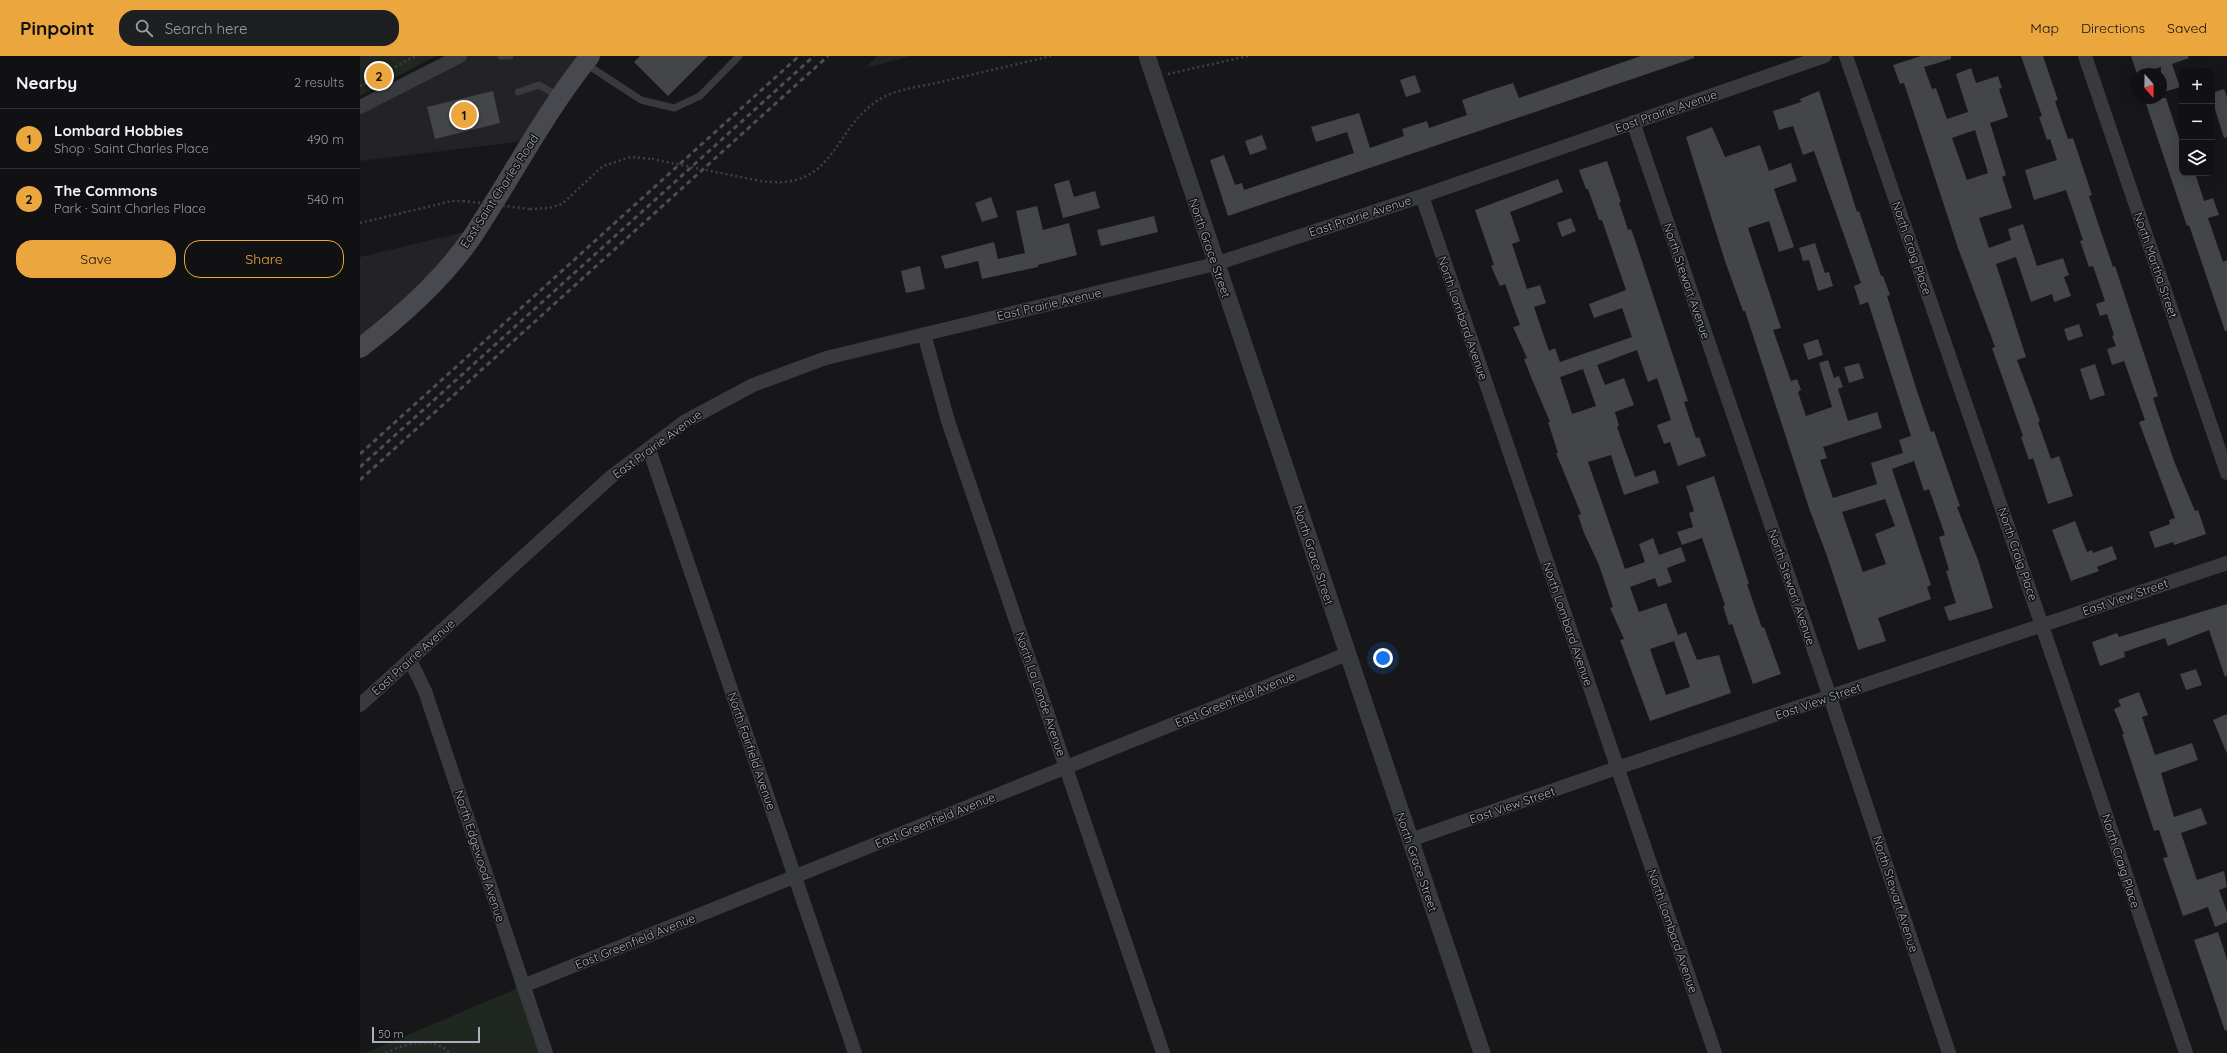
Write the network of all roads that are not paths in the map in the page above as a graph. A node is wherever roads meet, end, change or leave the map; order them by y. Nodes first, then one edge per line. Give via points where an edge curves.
1 (460, 56) edge
2 (501, 56) edge
3 (510, 56) edge
4 (739, 56) edge
5 (1146, 56) edge
6 (1825, 56) edge
7 (1846, 56) edge
8 (2085, 56) edge
9 (587, 60) edge
10 (518, 92) dead end
11 (560, 97) junction
12 (360, 107) edge
13 (1633, 122) junction
14 (1422, 196) junction
15 (1216, 264) junction
16 (924, 334) junction
17 (360, 348) edge
18 (649, 449) junction
19 (2227, 473) edge
20 (2227, 563) edge
21 (2042, 625) junction
22 (1347, 654) junction
23 (410, 660) junction
24 (1830, 697) junction
25 (360, 705) edge
26 (1065, 767) junction
27 (1617, 768) junction
28 (1410, 840) junction
29 (795, 877) junction
30 (523, 986) junction
31 (1480, 1052) edge
32 (546, 1053) edge
33 (855, 1053) edge
34 (1163, 1053) edge
35 (1715, 1053) edge
36 (1949, 1053) edge
37 (2186, 1053) edge

1 - 12 street
2 - 3 lane
4 - 9 lane via 700,96 674,108 642,100
5 - 15 street, North Grace Street
6 - 13 street, East Prairie Avenue
7 - 21 street, North Craig Place
8 - 19 street, North Martha Street
9 - 11 main road, East Saint Charles Road
10 - 11 lane via 539,85
11 - 17 main road, East Saint Charles Road via 469,241 412,305
13 - 14 street, East Prairie Avenue
13 - 24 street, North Stewart Avenue
14 - 15 street, East Prairie Avenue
14 - 27 street, North Lombard Avenue
15 - 16 street, East Prairie Avenue
15 - 22 street, North Grace Street
16 - 18 street, East Prairie Avenue via 826,358 753,385 684,422
16 - 26 street, North La Londe Avenue via 948,421
18 - 23 street, East Prairie Avenue via 612,476
18 - 29 street, North Fairfield Avenue
20 - 21 street, East View Street
21 - 24 street, East View Street
21 - 37 street, North Craig Place
22 - 26 street, East Greenfield Avenue
22 - 28 street, North Grace Street
23 - 25 street, East Prairie Avenue
23 - 30 street, North Edgewood Avenue via 425,691
24 - 27 street, East View Street
24 - 36 street, North Stewart Avenue
26 - 29 street, East Greenfield Avenue
26 - 34 street, North La Londe Avenue
27 - 28 street, East View Street
27 - 35 street, North Lombard Avenue
28 - 31 street, North Grace Street
29 - 30 street, East Greenfield Avenue
29 - 33 street, North Fairfield Avenue
30 - 32 street, North Edgewood Avenue

